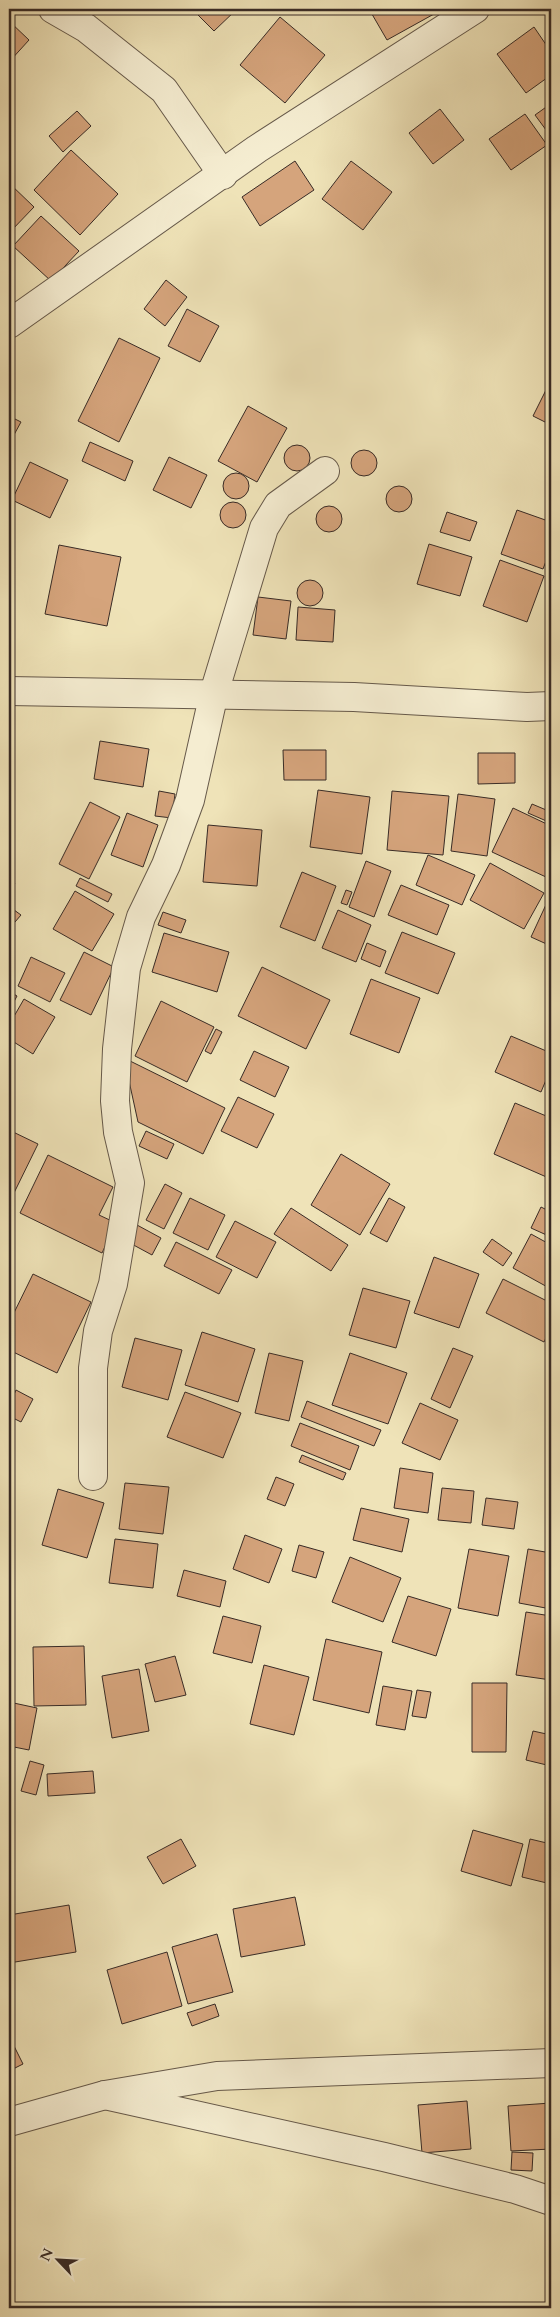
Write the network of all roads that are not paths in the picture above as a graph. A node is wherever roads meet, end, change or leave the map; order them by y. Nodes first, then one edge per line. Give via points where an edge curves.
1 (53, 9) edge
2 (476, 9) edge
3 (223, 175) junction
4 (9, 324) edge
5 (325, 471) dead end
6 (9, 691) edge
7 (214, 693) junction
8 (551, 706) edge
9 (93, 1476) dead end
10 (551, 2063) edge
11 (105, 2095) junction
12 (9, 2122) edge
13 (551, 2201) edge

1 - 3 street via 86,28 164,90
2 - 3 street via 257,149
3 - 4 street
5 - 7 street via 278,505 264,528
6 - 7 street
7 - 8 street
7 - 9 street via 190,800 166,865 141,917 126,968 115,1101 118,1132 130,1183 113,1284 98,1331 93,1368
10 - 11 street via 218,2076
11 - 12 street
11 - 13 street via 384,2156 515,2188

